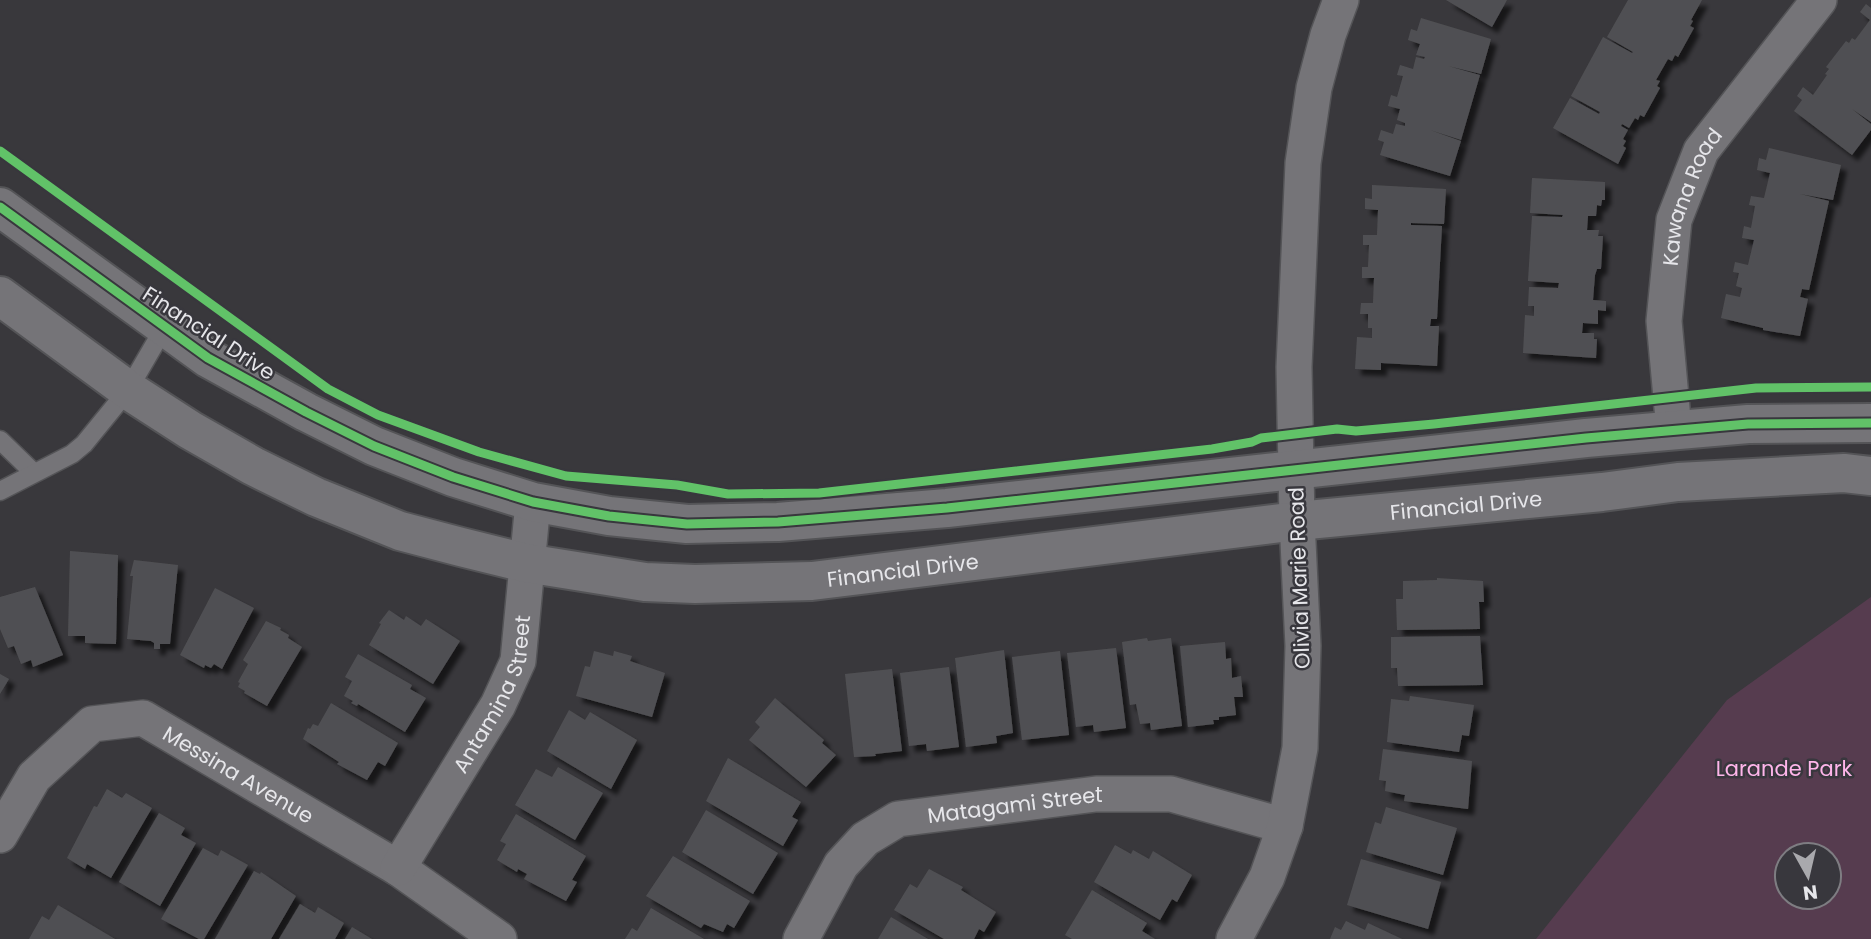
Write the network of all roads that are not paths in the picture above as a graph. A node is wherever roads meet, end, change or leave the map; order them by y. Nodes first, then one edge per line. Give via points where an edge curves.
1 (1341, 0) edge
2 (1819, 0) edge
3 (0, 207) edge
4 (0, 296) edge
5 (164, 328) junction
6 (128, 390) junction
7 (1871, 423) edge
8 (1674, 430) junction
9 (0, 440) edge
10 (1296, 468) junction
11 (33, 472) junction
12 (1871, 476) edge
13 (0, 491) edge
14 (533, 502) junction
15 (1297, 521) junction
16 (526, 563) junction
17 (1285, 826) junction
18 (0, 835) edge
19 (398, 868) junction
20 (499, 939) edge
21 (801, 939) edge
22 (1234, 939) edge

1 - 10 street, Olivia Marie Road via 1314,88 1303,163 1294,368
2 - 8 street, Kawana Road via 1701,151 1674,220 1664,321
3 - 5 street, Financial Drive
4 - 6 street, Financial Drive
5 - 6 lane
5 - 14 street, Financial Drive via 239,376 374,446
6 - 11 lane via 84,444
6 - 16 street, Financial Drive via 190,430 316,497 400,531
7 - 8 street, Financial Drive
8 - 10 street, Financial Drive
9 - 11 lane
10 - 14 street, Financial Drive via 947,508 778,522 687,524
10 - 15 street, Olivia Marie Road
11 - 13 lane
12 - 15 street, Financial Drive via 1844,473 1678,482
14 - 16 street, Antamina Street
15 - 16 street, Financial Drive via 812,581 645,582
15 - 17 street, Olivia Marie Road via 1303,646 1300,735
16 - 19 street, Antamina Street via 519,661 498,705
17 - 21 street, Matagami Street via 1171,794 1096,794 898,819 865,839 841,865
17 - 22 street, Olivia Marie Road via 1267,877
18 - 19 street, Messina Avenue via 34,777 92,724 143,718
19 - 20 street, Messina Avenue

